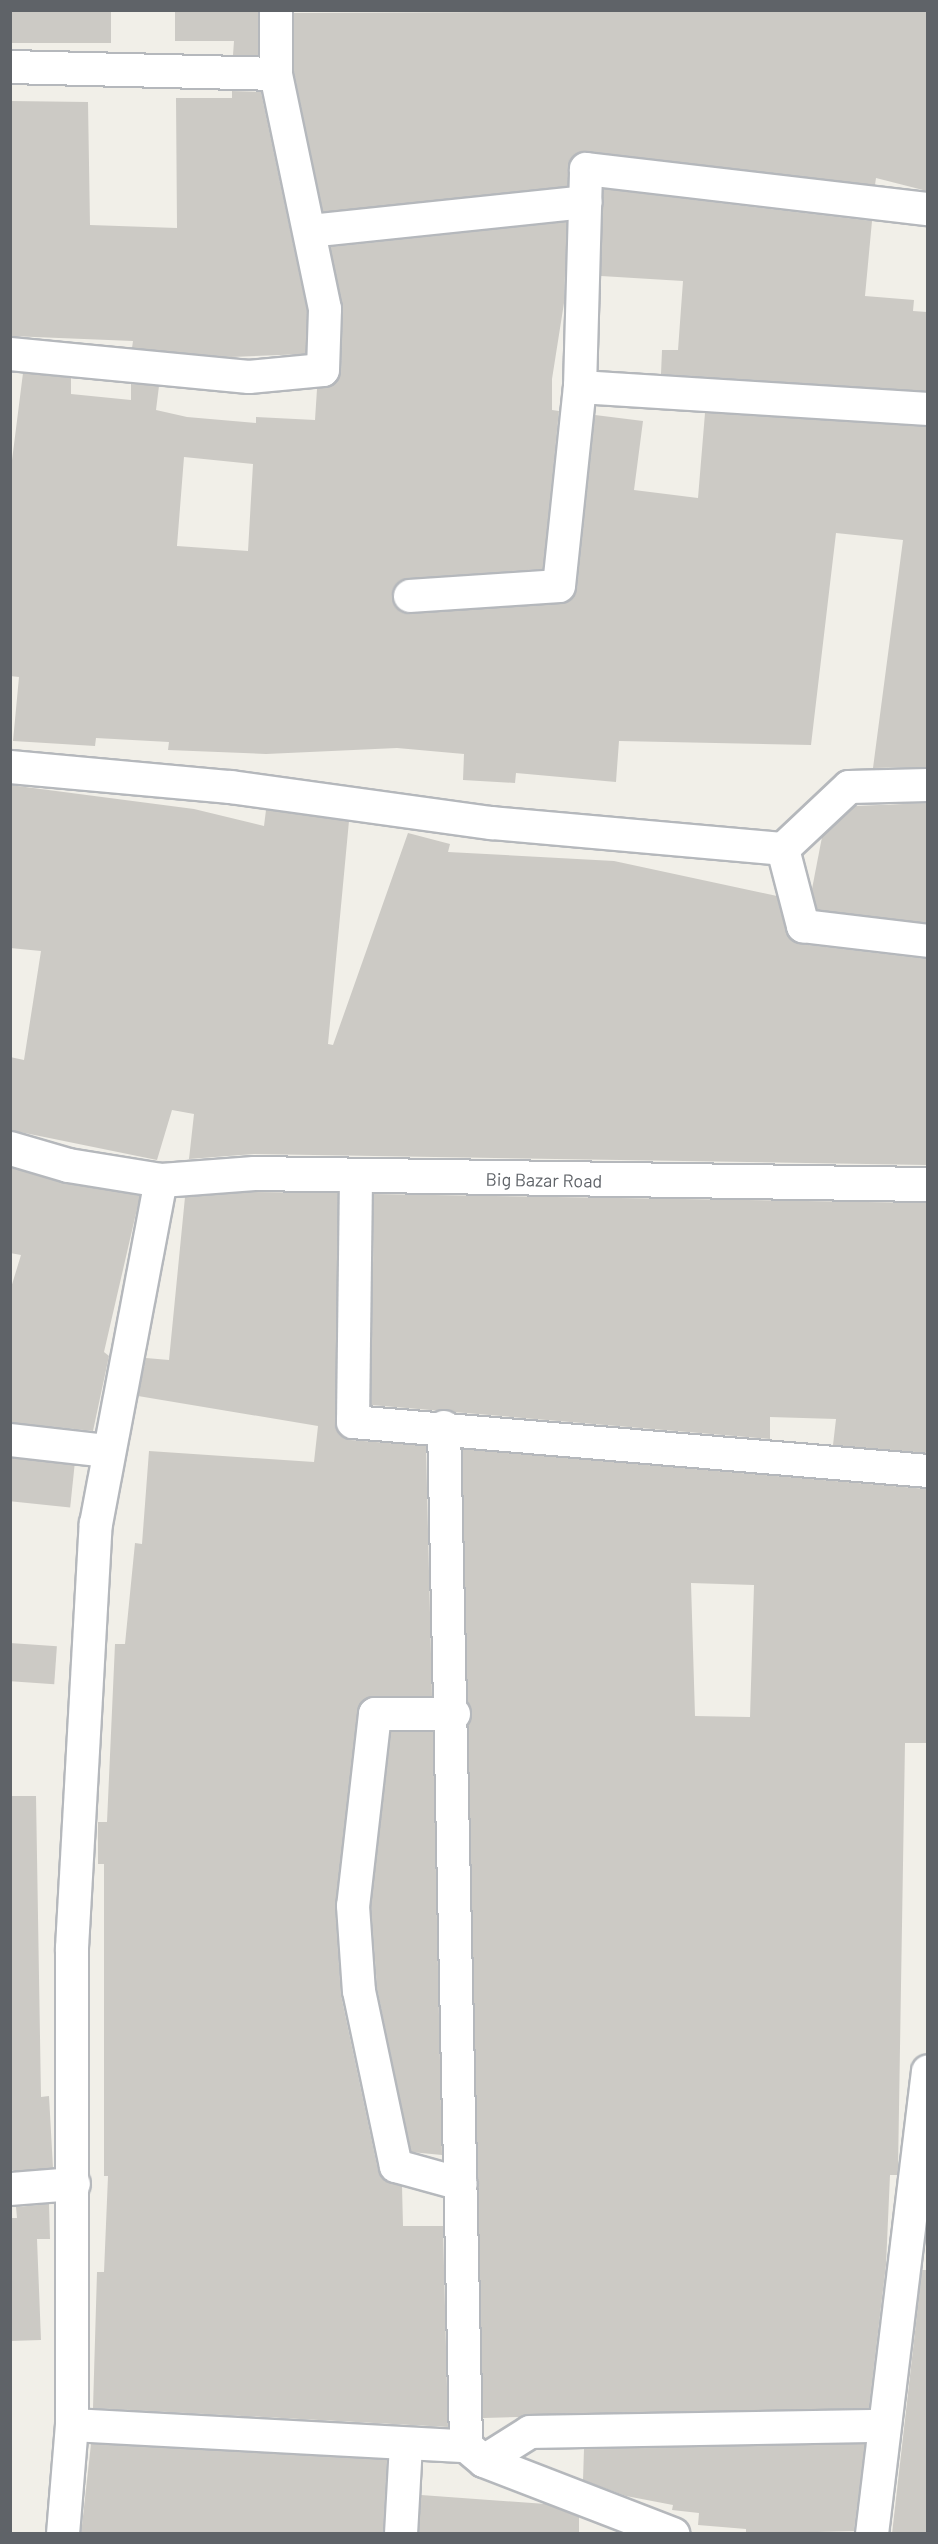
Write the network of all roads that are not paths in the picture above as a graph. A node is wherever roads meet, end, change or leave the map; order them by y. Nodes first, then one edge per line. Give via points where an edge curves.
1 (276, 10) edge
2 (10, 67) edge
3 (276, 74) junction
4 (585, 202) junction
5 (927, 210) edge
6 (310, 231) junction
7 (10, 354) edge
8 (580, 387) junction
9 (927, 409) edge
10 (410, 596) dead end
11 (10, 767) edge
12 (927, 785) edge
13 (783, 849) junction
14 (927, 941) edge
15 (10, 1148) edge
16 (356, 1177) junction
17 (161, 1180) junction
18 (927, 1184) edge
19 (444, 1427) junction
20 (10, 1440) edge
21 (107, 1451) junction
22 (927, 1470) edge
23 (454, 1714) junction
24 (927, 2071) edge
25 (74, 2184) junction
26 (461, 2184) junction
27 (10, 2189) edge
28 (72, 2425) junction
29 (884, 2426) junction
30 (406, 2445) junction
31 (475, 2453) junction
32 (63, 2534) edge
33 (401, 2534) edge
34 (673, 2534) edge
35 (872, 2534) edge

1 - 3 street
2 - 3 street
3 - 6 street
4 - 5 street via 586,169
4 - 6 street
4 - 8 street
6 - 7 street via 325,309 323,370 249,377
8 - 9 street
8 - 10 street via 559,586
11 - 13 street via 231,787 492,823
12 - 13 street via 849,788
13 - 14 street via 803,926
15 - 17 street, Big Bazar Road via 68,1165
16 - 17 street, Big Bazar Road via 254,1173
16 - 18 street, Big Bazar Road
16 - 19 street via 353,1422
17 - 21 street
19 - 22 street
19 - 23 street
20 - 21 street
21 - 25 street via 96,1524 72,1948
23 - 26 street
23 - 26 street via 375,1714 353,1906 358,1990 396,2166
24 - 29 street
25 - 27 street
25 - 28 street
26 - 31 street
28 - 30 street
28 - 32 street
29 - 31 street via 530,2432
29 - 35 street
30 - 31 street
30 - 33 street
31 - 34 street

